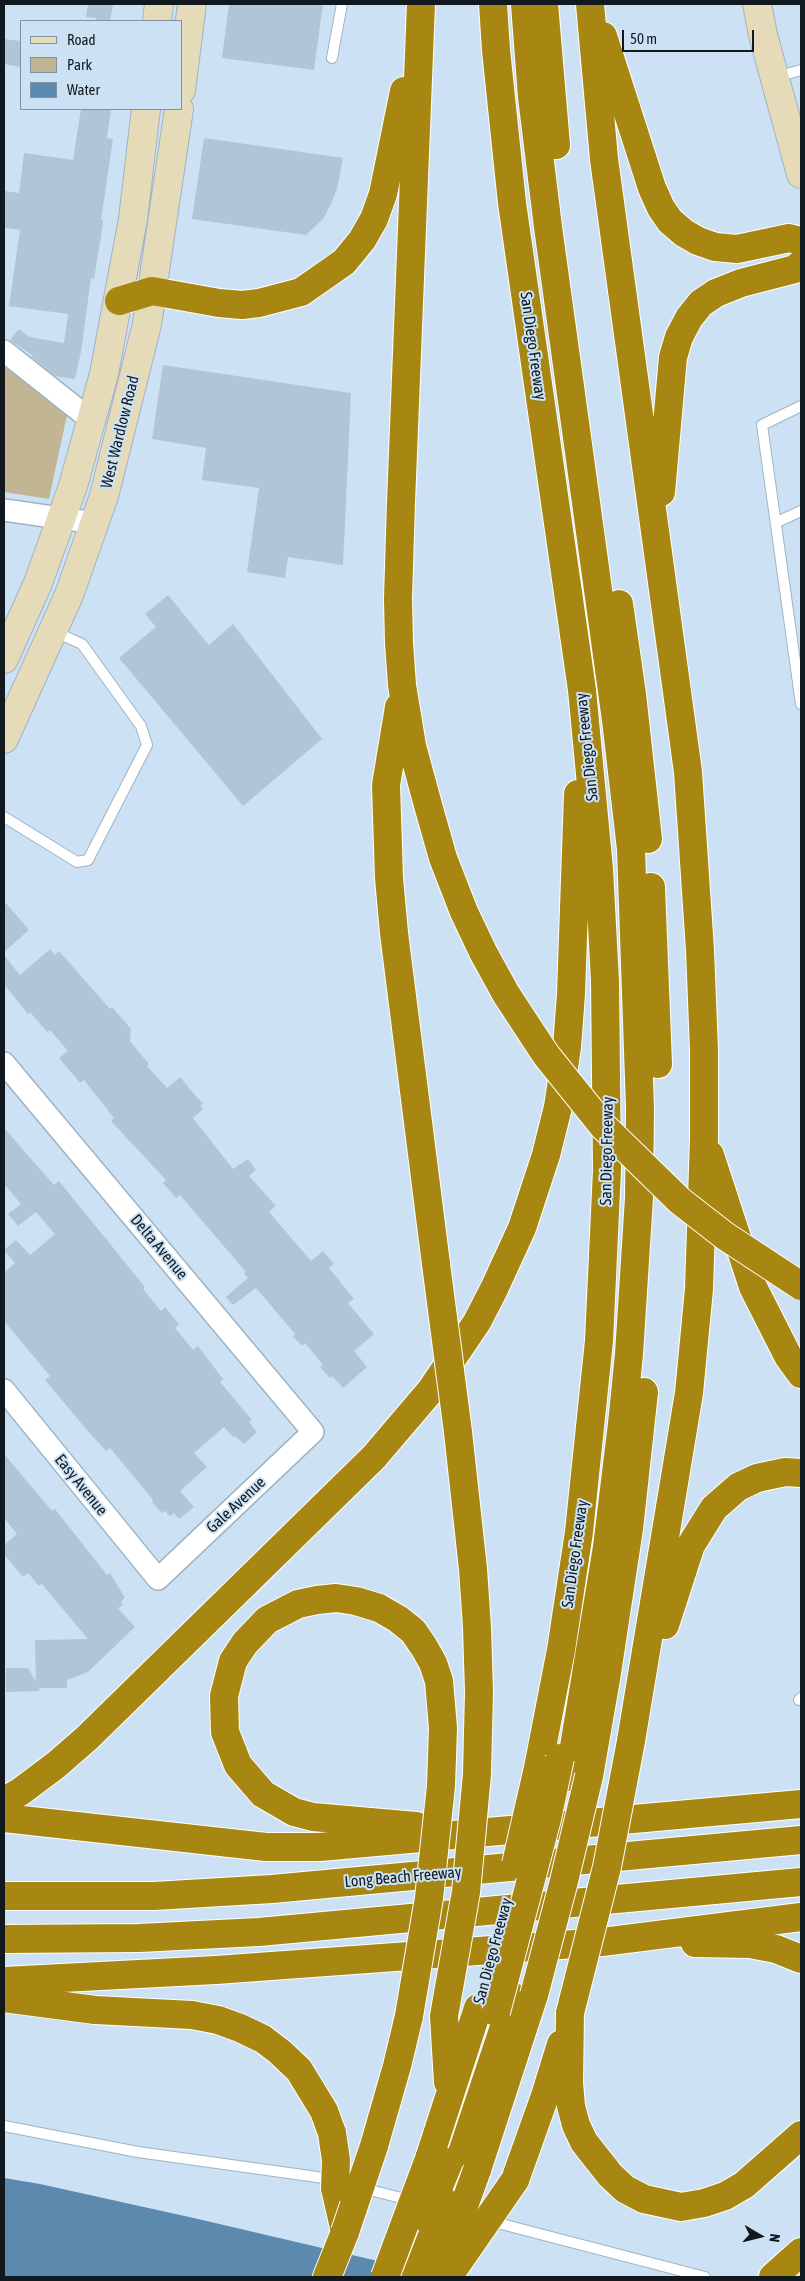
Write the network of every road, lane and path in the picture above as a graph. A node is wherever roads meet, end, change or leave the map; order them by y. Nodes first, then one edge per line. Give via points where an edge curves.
1 (159, 4) edge
2 (192, 4) edge
3 (342, 4) edge
4 (421, 4) edge
5 (493, 4) edge
6 (512, 4) edge
7 (525, 4) edge
8 (544, 4) edge
9 (592, 4) edge
10 (757, 4) edge
11 (157, 20) edge
12 (332, 58) dead end
13 (801, 70) edge
14 (775, 77) junction
15 (182, 82) edge
16 (146, 110) edge
17 (179, 110) edge
18 (801, 174) edge
19 (801, 242) edge
20 (801, 264) edge
21 (152, 291) junction
22 (119, 301) junction
23 (4, 351) edge
24 (801, 406) edge
25 (91, 420) junction
26 (4, 510) edge
27 (801, 511) edge
28 (61, 518) junction
29 (777, 522) junction
30 (95, 523) junction
31 (657, 541) junction
32 (53, 630) junction
33 (4, 659) edge
34 (402, 686) junction
35 (582, 690) junction
36 (801, 704) edge
37 (4, 738) edge
38 (4, 817) edge
39 (4, 1063) edge
40 (704, 1138) junction
41 (801, 1286) edge
42 (801, 1374) edge
43 (4, 1390) edge
44 (314, 1432) joint
45 (801, 1473) edge
46 (158, 1579) joint
47 (631, 1741) junction
48 (564, 1770) junction
49 (4, 1801) edge
50 (801, 1804) edge
51 (4, 1818) edge
52 (492, 1832) junction
53 (801, 1840) edge
54 (801, 1882) edge
55 (4, 1896) edge
56 (801, 1918) edge
57 (4, 1939) edge
58 (602, 1942) junction
59 (801, 1959) edge
60 (4, 1982) edge
61 (4, 1998) edge
62 (506, 2003) junction
63 (570, 2013) junction
64 (449, 2099) junction
65 (4, 2126) edge
66 (801, 2135) edge
67 (453, 2164) junction
68 (345, 2232) junction
69 (801, 2252) edge
70 (327, 2277) edge
71 (384, 2277) edge
72 (403, 2277) edge
73 (416, 2277) edge
74 (438, 2277) edge
75 (448, 2277) edge
76 (704, 2277) edge
77 (773, 2277) edge

1 - 11 main road
2 - 15 main road
3 - 12 lane
4 - 21 highway via 383,194 370,226 344,262 302,292 242,305
4 - 34 highway via 398,590
5 - 35 highway, San Diego Freeway via 512,203
6 - 48 highway via 525,144 612,788 629,1107 619,1349
7 - 48 highway via 532,97 547,218 631,850 640,1108 639,1198 622,1424 607,1547
8 - 48 highway, San Diego Freeway via 554,134 642,776 654,925 657,1014 656,1225 642,1418 606,1679
9 - 19 highway via 652,188 670,221 691,237 715,247 737,249 789,238
9 - 31 highway via 604,159
10 - 14 main road
13 - 14 lane
14 - 18 main road
16 - 22 main road, West Wardlow Road
17 - 21 main road, West Wardlow Road
20 - 31 highway via 795,269 716,293 701,303 686,324 673,357
21 - 22 highway
21 - 30 main road, West Wardlow Road via 127,405
22 - 25 main road, West Wardlow Road
23 - 25 street
24 - 29 lane via 762,425
25 - 28 main road, West Wardlow Road
26 - 28 street
27 - 29 lane
28 - 30 street
28 - 33 main road, West Wardlow Road via 38,583
29 - 36 lane
30 - 32 main road, West Wardlow Road
31 - 40 highway via 691,797 704,1050
32 - 37 main road, West Wardlow Road
32 - 38 lane via 82,644 141,726 147,745 88,860 76,862
34 - 41 highway, bridge via 412,746 443,858 464,912 506,994 546,1055 603,1126 680,1201 724,1236
34 - 64 highway, bridge via 386,785 389,878 458,1432 477,1627 477,1774 466,1892 444,2016
35 - 48 highway, San Diego Freeway via 596,832 605,980 606,1224 599,1341 579,1532 561,1650
35 - 49 highway via 567,1047 546,1155 522,1228 494,1290 477,1322 431,1390 374,1457 87,1738 56,1765
39 - 44 street, Delta Avenue
40 - 42 highway via 753,1287 788,1356
40 - 47 highway via 699,1289 689,1393
43 - 46 street, Easy Avenue
44 - 46 street, Gale Avenue
45 - 47 highway via 769,1474 738,1487 704,1521 680,1576
47 - 63 highway, bridge via 607,1867
48 - 62 highway, San Diego Freeway, bridge via 501,1926
48 - 62 highway, San Diego Freeway, bridge via 564,1881
50 - 52 highway
51 - 52 highway via 266,1847 320,1847
52 - 68 highway, bridge via 333,1820 294,1812 263,1794 238,1765 225,1732 224,1696 233,1660 245,1643 266,1620 298,1604 336,1598 356,1601 398,1618 413,1632 433,1663 439,1681 443,1728 441,1786 429,1898 409,2016 374,2146
53 - 55 highway, Long Beach Freeway via 272,1889 154,1896
54 - 57 highway via 260,1932 139,1938
56 - 58 highway
58 - 59 highway via 750,1944 776,1949
58 - 60 highway
61 - 68 highway, bridge via 95,2010 192,2015 240,2028 269,2044 299,2070 324,2111 332,2133 336,2160 335,2188
62 - 64 highway, San Diego Freeway
62 - 67 highway, San Diego Freeway
62 - 67 highway
63 - 66 highway via 570,2090 576,2125 596,2160 610,2175 644,2199 681,2206 724,2196 744,2185
63 - 75 highway, bridge via 516,2180
64 - 67 highway, San Diego Freeway
65 - 76 lane via 138,2152 317,2177
67 - 71 highway, San Diego Freeway, bridge
67 - 72 highway, bridge
67 - 73 highway, bridge
67 - 74 highway, San Diego Freeway, bridge
68 - 70 highway
69 - 77 highway

